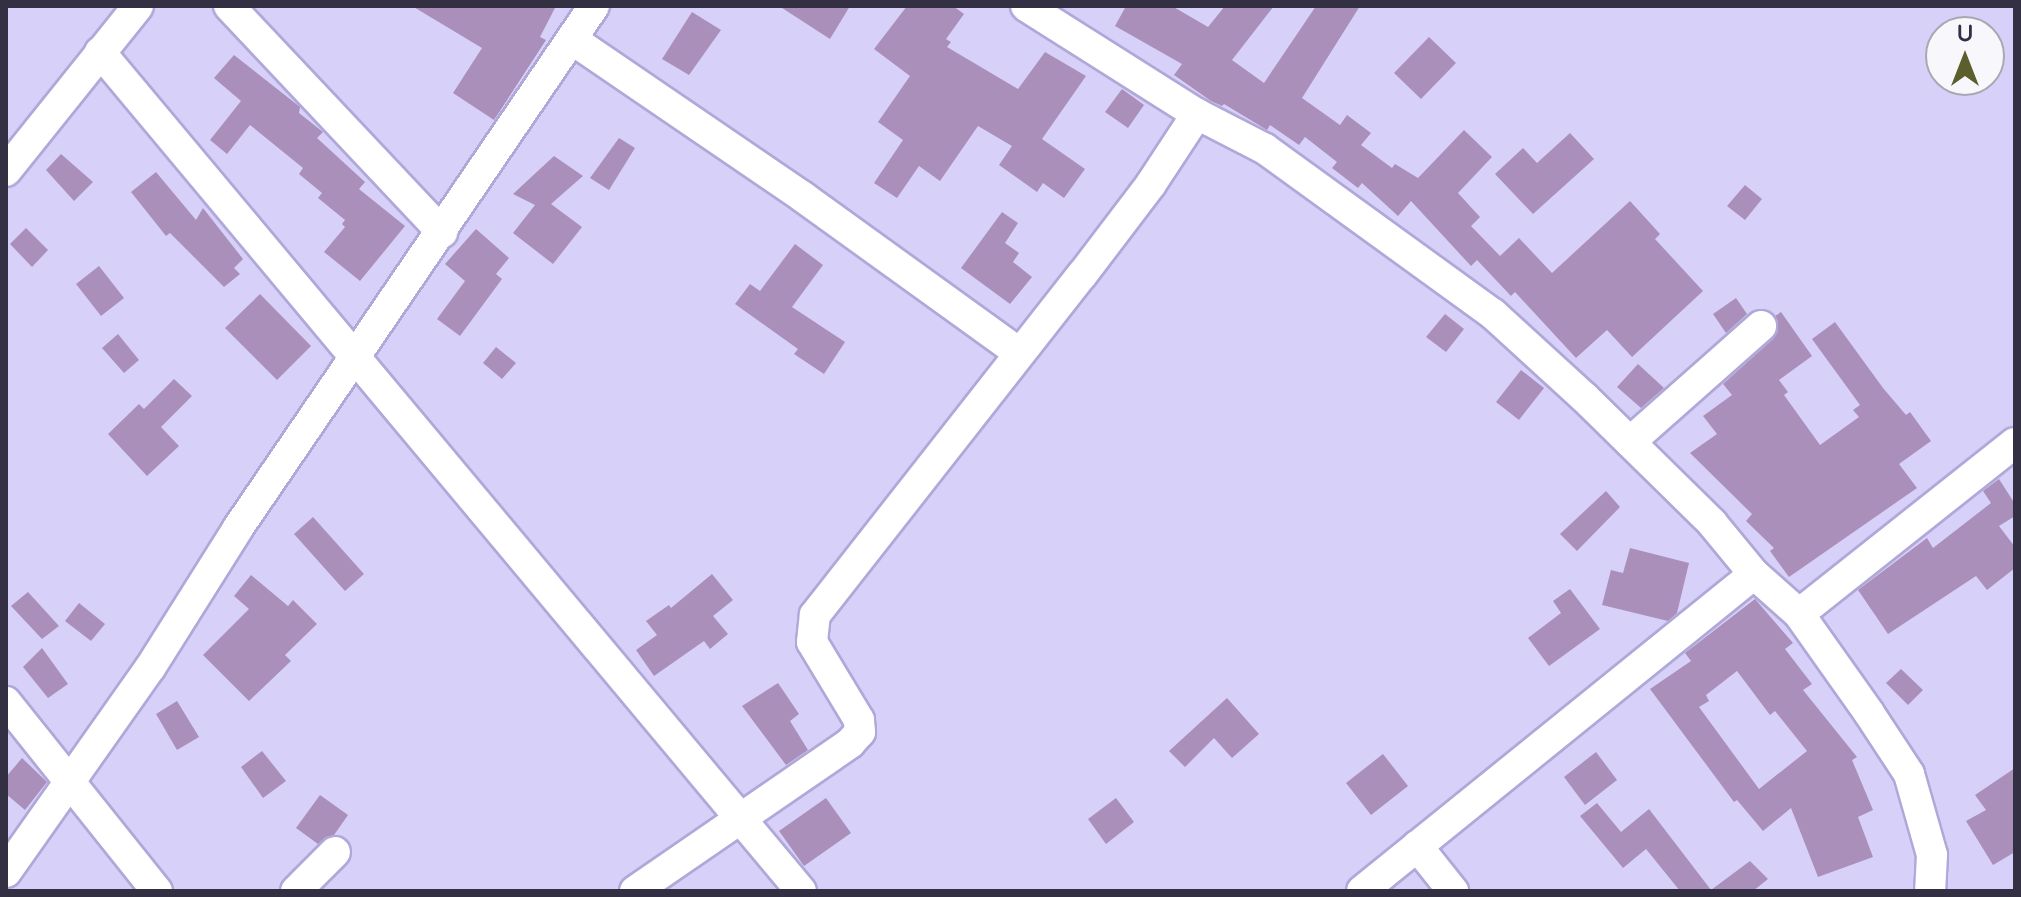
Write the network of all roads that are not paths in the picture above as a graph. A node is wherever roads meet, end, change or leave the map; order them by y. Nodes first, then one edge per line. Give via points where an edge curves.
1 (138, 6) edge
2 (229, 6) edge
3 (594, 6) edge
4 (1026, 6) edge
5 (573, 40) junction
6 (100, 52) junction
7 (1197, 114) junction
8 (6, 171) edge
9 (442, 232) junction
10 (1761, 326) dead end
11 (1019, 353) junction
12 (356, 357) junction
13 (1630, 442) junction
14 (2015, 443) edge
15 (1754, 574) junction
16 (1799, 614) junction
17 (6, 702) edge
18 (68, 781) junction
19 (740, 820) junction
20 (1417, 846) junction
21 (335, 852) dead end
22 (6, 872) edge
23 (157, 891) edge
24 (296, 891) edge
25 (635, 891) edge
26 (801, 891) edge
27 (1362, 891) edge
28 (1453, 891) edge
29 (1930, 891) edge

1 - 6 street
2 - 9 street
3 - 5 street
4 - 7 street
5 - 9 street
5 - 11 street
6 - 8 street
6 - 12 street
7 - 11 street via 1151,184
7 - 13 street via 1265,149 1493,314
9 - 12 street
10 - 13 street
11 - 19 street via 815,615 812,642 859,720 860,732
12 - 18 street via 150,668
12 - 19 street
13 - 15 street via 1712,523
14 - 16 street
15 - 16 street
15 - 20 street
16 - 29 street via 1909,774 1932,855
17 - 18 street
18 - 22 street
18 - 23 street
19 - 25 street
19 - 26 street
20 - 27 street
20 - 28 street
21 - 24 street

